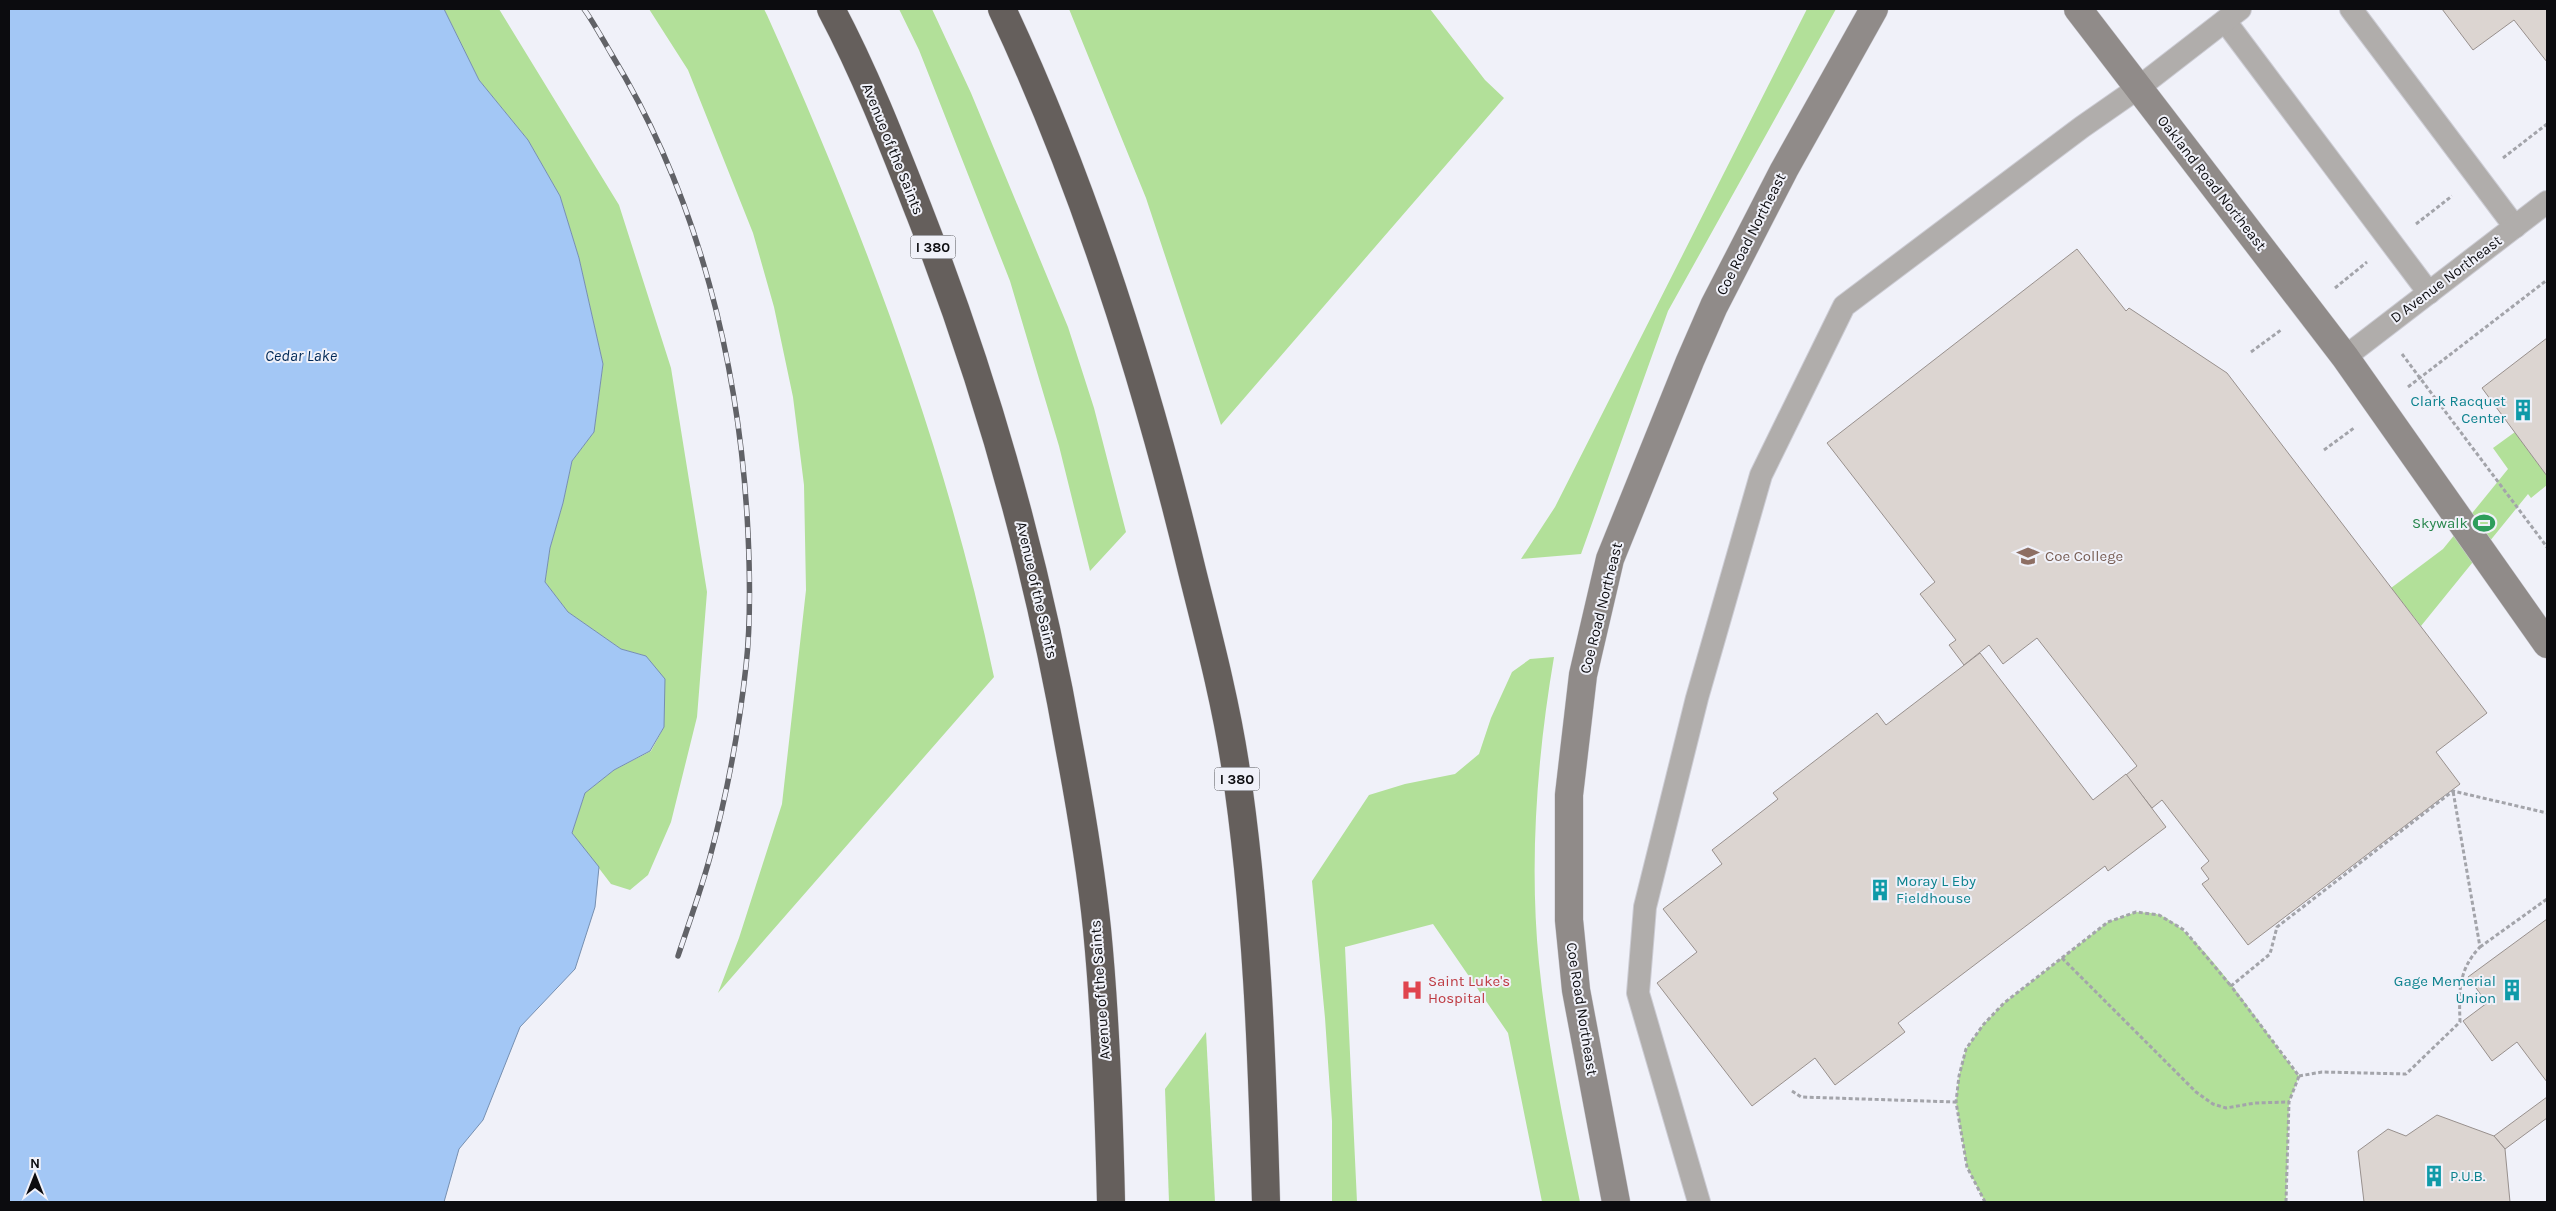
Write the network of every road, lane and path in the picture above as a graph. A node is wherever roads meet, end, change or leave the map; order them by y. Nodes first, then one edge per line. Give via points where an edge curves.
1 (831, 9) edge
2 (1002, 9) edge
3 (1874, 9) edge
4 (2078, 9) edge
5 (2351, 9) edge
6 (2233, 15) edge
7 (2138, 88) junction
8 (2547, 124) edge
9 (2478, 177) junction
10 (2547, 202) edge
11 (2515, 227) junction
12 (2392, 243) junction
13 (2547, 280) edge
14 (2329, 293) dead end
15 (2429, 293) junction
16 (2288, 325) dead end
17 (2400, 351) dead end
18 (2251, 352) dead end
19 (2345, 357) junction
20 (2420, 378) junction
21 (2406, 389) dead end
22 (2359, 424) dead end
23 (2324, 450) dead end
24 (2547, 547) edge
25 (2547, 644) edge
26 (2453, 791) junction
27 (2547, 813) edge
28 (2547, 898) edge
29 (2480, 947) junction
30 (2062, 958) junction
31 (2231, 986) junction
32 (2299, 1076) junction
33 (1792, 1091) dead end
34 (1956, 1102) junction
35 (2289, 1102) junction
36 (1111, 1202) edge
37 (1266, 1202) edge
38 (1616, 1202) edge
39 (1699, 1202) edge
40 (1985, 1202) edge
41 (2286, 1202) edge

1 - 36 highway, Avenue of the Saints / I 380 via 893,146 941,268 980,381 1013,493 1056,674 1097,929
2 - 37 highway, I 380 via 1079,196 1138,366 1212,654 1234,761 1250,877 1262,1062
3 - 38 main road, Coe Road Northeast via 1784,170 1714,306 1610,559 1583,675 1569,795 1569,920 1576,990
4 - 7 main road, Oakland Road Northeast
5 - 9 lane
6 - 7 lane
6 - 12 lane
7 - 19 main road, Oakland Road Northeast
7 - 39 lane via 1844,306 1761,475 1696,698 1645,907 1638,994
8 - 9 path
9 - 11 lane
9 - 12 path
10 - 11 lane, D Avenue Northeast
11 - 15 lane, D Avenue Northeast
12 - 14 path
12 - 15 lane
13 - 20 path
15 - 19 lane, D Avenue Northeast
16 - 18 path
17 - 20 path
19 - 25 main road, Oakland Road Northeast
20 - 21 path
20 - 24 path
22 - 23 path
26 - 27 path
26 - 29 path
26 - 31 path via 2277,927 2270,954
28 - 29 path
29 - 32 path via 2468,960 2459,987 2460,1022 2406,1074 2322,1072
30 - 31 path via 2108,922 2136,912 2159,915 2184,930
30 - 34 path via 2004,1003 1983,1025 1966,1049
30 - 35 path via 2196,1092 2213,1104 2226,1108
31 - 32 path
32 - 35 path
33 - 34 path via 1801,1097
34 - 40 path via 1967,1167
35 - 41 path

